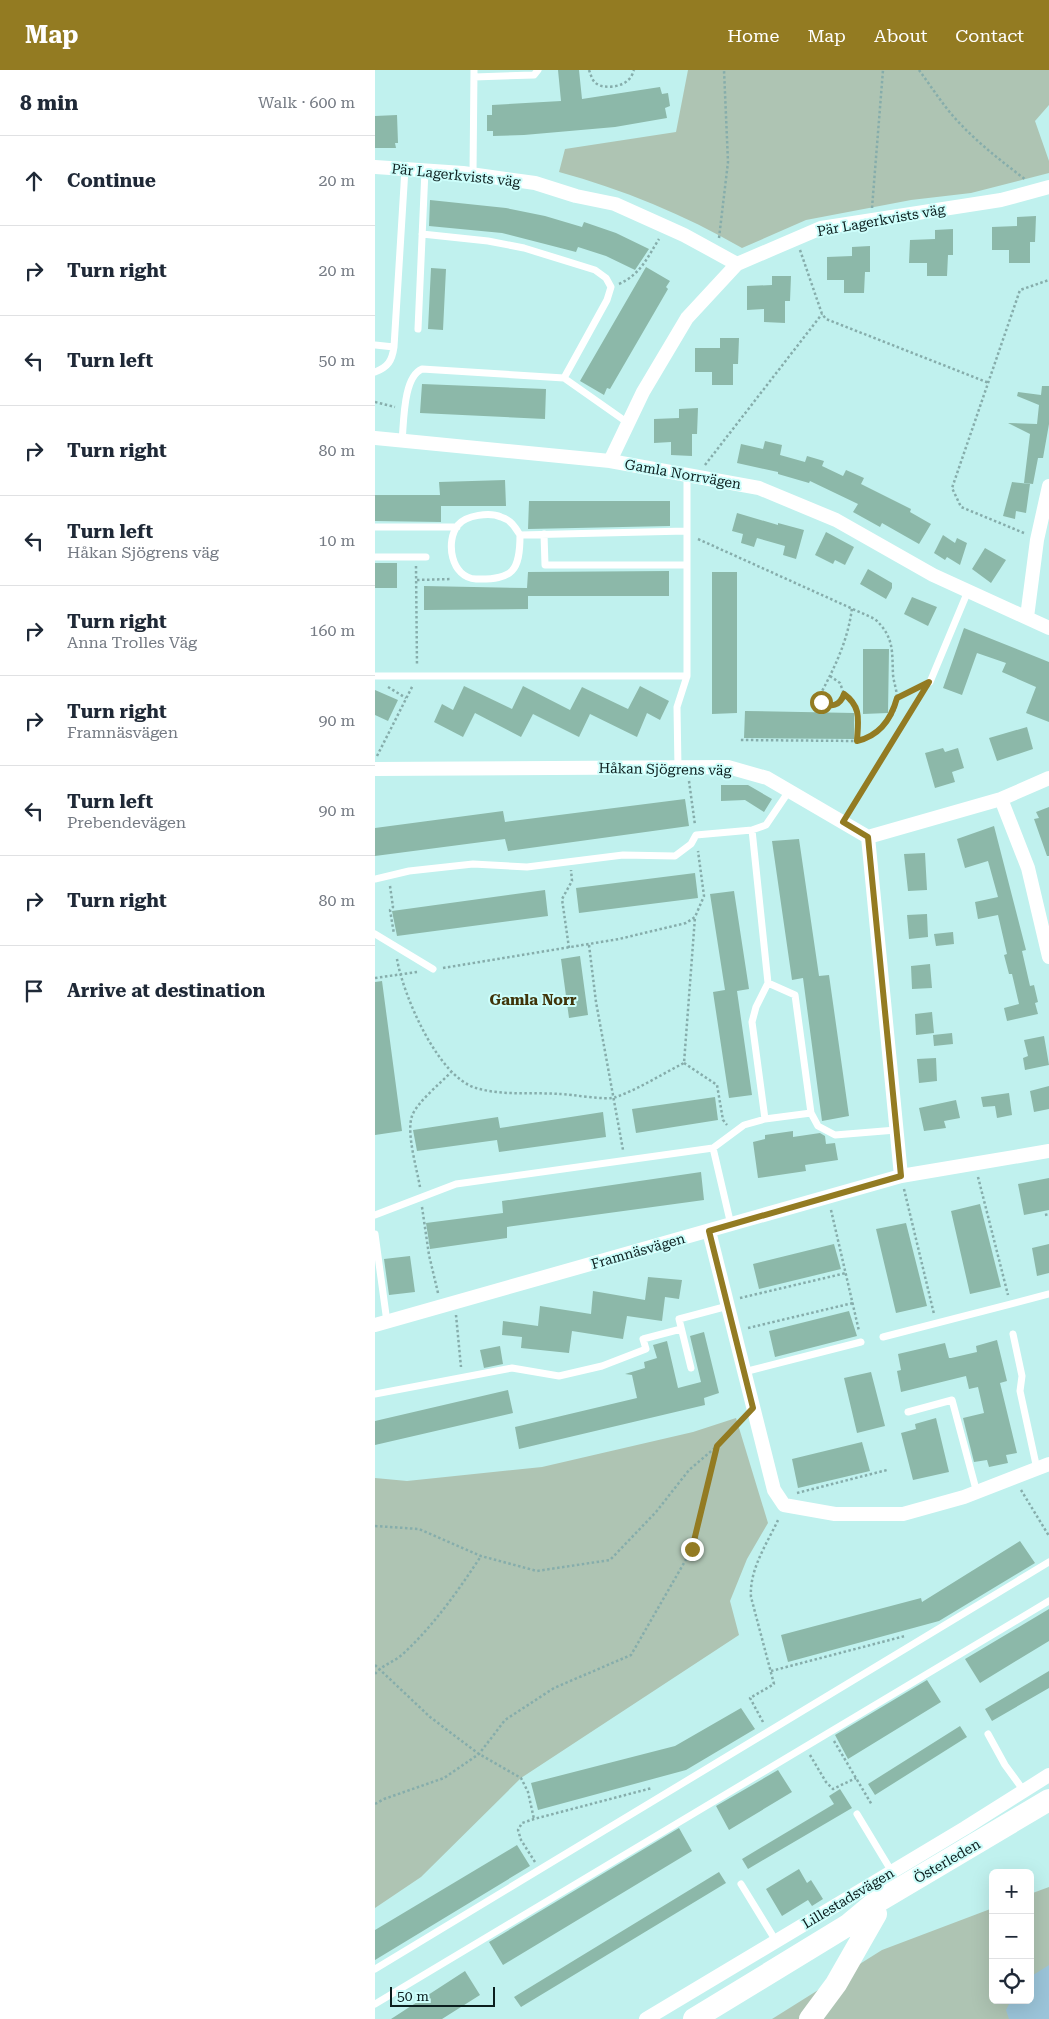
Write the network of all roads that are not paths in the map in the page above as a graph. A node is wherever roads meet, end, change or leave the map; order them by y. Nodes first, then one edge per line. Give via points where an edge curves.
1 (538, 70) edge
2 (474, 73) edge
3 (375, 167) edge
4 (405, 169) junction
5 (425, 170) junction
6 (473, 174) junction
7 (1046, 189) edge
8 (422, 234) junction
9 (737, 264) junction
10 (419, 329) dead end
11 (375, 346) edge
12 (394, 347) junction
13 (375, 372) edge
14 (564, 378) junction
15 (628, 423) junction
16 (375, 438) edge
17 (402, 441) junction
18 (610, 461) junction
19 (691, 476) junction
20 (1049, 486) edge
21 (375, 527) edge
22 (457, 527) junction
23 (544, 534) junction
24 (686, 534) junction
25 (520, 535) junction
26 (375, 557) edge
27 (426, 557) dead end
28 (687, 565) junction
29 (968, 591) junction
30 (1027, 617) junction
31 (1049, 628) edge
32 (375, 676) edge
33 (687, 676) junction
34 (929, 682) road end
35 (683, 768) junction
36 (375, 769) edge
37 (1049, 778) edge
38 (789, 790) junction
39 (1001, 798) junction
40 (752, 830) junction
41 (868, 837) junction
42 (375, 878) edge
43 (375, 934) edge
44 (1049, 957) edge
45 (433, 969) road end
46 (768, 983) junction
47 (811, 1113) junction
48 (765, 1119) junction
49 (896, 1130) junction
50 (713, 1148) junction
51 (1049, 1151) edge
52 (901, 1176) junction
53 (375, 1214) edge
54 (731, 1224) junction
55 (709, 1231) junction
56 (375, 1234) edge
57 (1049, 1294) edge
58 (727, 1303) junction
59 (381, 1323) edge
60 (681, 1329) junction
61 (1013, 1334) dead end
62 (883, 1337) dead end
63 (861, 1342) road end
64 (691, 1368) dead end
65 (744, 1372) junction
66 (375, 1394) edge
67 (908, 1412) dead end
68 (1043, 1466) edge
69 (977, 1493) junction
70 (1049, 1562) edge
71 (1049, 1602) edge
72 (987, 1734) dead end
73 (1049, 1775) edge
74 (1025, 1791) junction
75 (1049, 1800) edge
76 (1049, 1810) edge
77 (857, 1814) dead end
78 (892, 1872) junction
79 (741, 1884) dead end
80 (876, 1914) junction
81 (848, 1926) junction
82 (776, 1941) junction
83 (375, 1969) edge
84 (375, 2004) edge
85 (645, 2019) edge
86 (694, 2019) edge
87 (810, 2019) edge

1 - 2 lane via 534,75
2 - 6 lane
3 - 4 street, Pär Lagerkvists väg
4 - 5 street, Pär Lagerkvists väg
4 - 12 lane
5 - 6 street, Pär Lagerkvists väg
5 - 8 lane
6 - 9 street, Pär Lagerkvists väg via 535,184 615,204
7 - 9 street, Pär Lagerkvists väg via 1001,200 821,228
8 - 10 lane
8 - 14 lane via 524,248 595,270 606,278 611,287 607,300
9 - 15 street via 687,318
11 - 12 lane
12 - 13 lane via 389,364
14 - 15 lane
14 - 17 lane via 421,369 411,379
15 - 18 street
16 - 17 street, Gamla Norrvägen
17 - 18 street, Gamla Norrvägen
18 - 19 street, Gamla Norrvägen
19 - 24 lane
19 - 29 street, Gamla Norrvägen via 759,488 828,517
20 - 30 street via 1037,540
21 - 22 lane
22 - 25 lane via 467,518 501,516 514,524
22 - 25 lane via 452,551 455,565 460,574 471,578 501,578 514,570 519,558
23 - 24 lane
23 - 25 lane
23 - 28 lane via 545,565
24 - 28 lane
26 - 27 lane
28 - 33 lane
29 - 30 street, Gamla Norrvägen
29 - 34 lane
30 - 31 street, Gamla Norrvägen
32 - 33 lane
33 - 35 lane via 677,707
35 - 36 street, Håkan Sjögrens väg
35 - 38 street, Håkan Sjögrens väg via 728,768 767,778
37 - 39 street
38 - 40 lane via 766,825
38 - 41 street, Håkan Sjögrens väg
39 - 41 street
39 - 44 street via 1028,868
40 - 42 lane via 696,835 691,844 675,856 623,855 527,867 473,864
40 - 46 lane
41 - 49 street
43 - 45 lane
46 - 47 lane via 795,995
46 - 48 lane via 752,1022
47 - 48 lane
47 - 49 lane via 818,1126 835,1135
48 - 50 lane via 744,1125
49 - 52 street
50 - 53 lane via 455,1184
50 - 54 lane
51 - 52 street, Framnäsvägen
52 - 54 street, Framnäsvägen
54 - 55 street, Framnäsvägen
55 - 58 street
55 - 59 street, Framnäsvägen
56 - 59 lane
57 - 62 lane
58 - 60 lane via 679,1319
58 - 65 street
60 - 64 lane
60 - 66 lane via 643,1339 646,1349 619,1360 559,1376 512,1368
61 - 68 lane via 1022,1376 1020,1391
63 - 65 lane
65 - 69 street via 774,1490 782,1501 835,1514 903,1514
67 - 69 lane via 952,1400
68 - 69 street
70 - 83 lane
71 - 84 lane
72 - 74 lane
73 - 74 street, Lillestadsvägen
74 - 78 street, Lillestadsvägen
75 - 81 highway, Österleden via 872,1905
76 - 80 highway, Österleden
77 - 78 lane, Österleden
78 - 82 street, Lillestadsvägen
79 - 82 lane
80 - 81 highway, Österleden
80 - 87 highway via 836,1984
81 - 86 highway, Österleden
82 - 85 street, Lillestadsvägen

